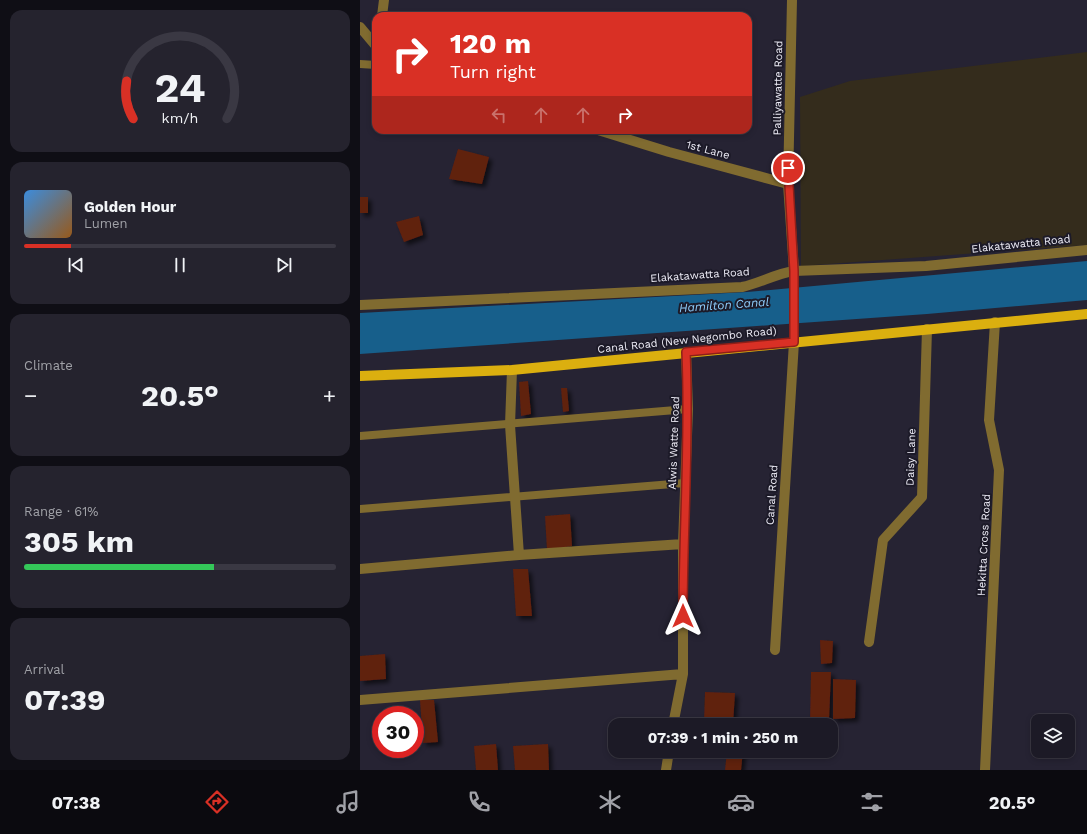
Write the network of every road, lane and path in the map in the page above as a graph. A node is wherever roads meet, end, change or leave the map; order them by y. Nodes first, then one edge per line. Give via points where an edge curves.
1 (384, 0) edge
2 (792, 0) edge
3 (382, 12) edge
4 (360, 27) edge
5 (372, 41) edge
6 (360, 64) edge
7 (372, 65) edge
8 (611, 134) edge
9 (788, 184) junction
10 (1087, 250) edge
11 (794, 271) junction
12 (360, 305) edge
13 (1087, 314) edge
14 (995, 322) junction
15 (927, 329) junction
16 (794, 342) junction
17 (686, 352) junction
18 (512, 370) junction
19 (360, 376) edge
20 (688, 408) junction
21 (510, 425) junction
22 (360, 436) edge
23 (685, 483) junction
24 (516, 497) junction
25 (360, 509) edge
26 (683, 544) junction
27 (519, 555) junction
28 (360, 569) edge
29 (869, 642) dead end
30 (775, 650) dead end
31 (683, 674) junction
32 (360, 700) edge
33 (674, 718) edge
34 (668, 758) edge
35 (666, 770) edge
36 (985, 770) edge

1 - 3 street
2 - 9 street, Palliyawatte Road
4 - 5 street
6 - 7 lane
8 - 9 street, 1st Lane
9 - 11 street, Palliyawatte Road
10 - 11 street, Elakatawatta Road via 926,266
11 - 12 street, Elakatawatta Road via 742,287
11 - 16 street, Canal Road
13 - 14 main road, Canal Road (New Negombo Road)
14 - 15 main road, Canal Road (New Negombo Road)
14 - 36 street, Hekitta Cross Road via 989,420 1000,470
15 - 16 main road, Canal Road (New Negombo Road)
15 - 29 street, Daisy Lane via 922,497 883,540
16 - 17 main road, Canal Road (New Negombo Road)
16 - 30 street, Canal Road
17 - 18 main road, Canal Road (New Negombo Road)
17 - 20 street, Alwis Watte Road
18 - 19 main road, Canal Road (New Negombo Road)
18 - 21 street
20 - 21 lane
20 - 23 street, Alwis Watte Road
21 - 22 lane
21 - 24 street
23 - 24 lane
23 - 26 street, Alwis Watte Road
24 - 25 lane
24 - 27 street
26 - 27 street
26 - 31 street, Alwis Watte Road
27 - 28 street
31 - 32 street
31 - 33 street, Alwis Watte Road
34 - 35 street

